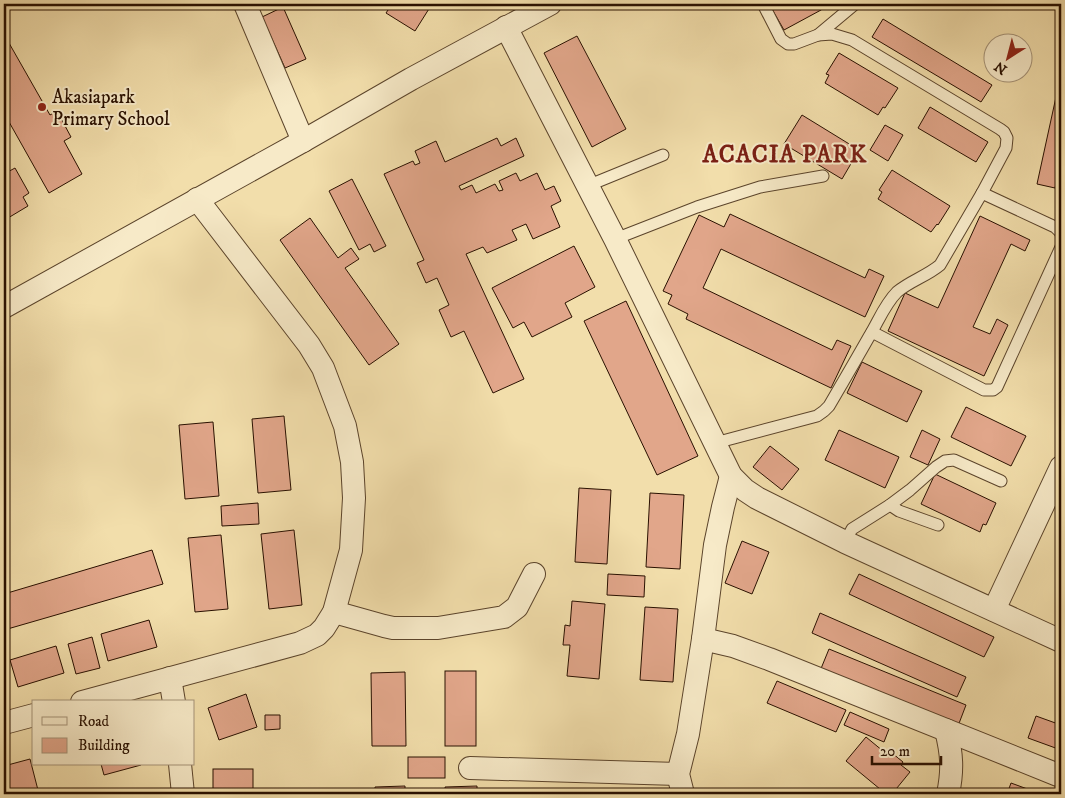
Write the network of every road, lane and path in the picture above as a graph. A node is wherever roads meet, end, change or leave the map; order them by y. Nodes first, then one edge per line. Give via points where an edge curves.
1 (245, 4) edge
2 (550, 4) edge
3 (763, 4) edge
4 (855, 4) edge
5 (520, 17) edge
6 (818, 35) junction
7 (303, 141) junction
8 (663, 155) dead end
9 (823, 176) dead end
10 (587, 186) junction
11 (982, 194) junction
12 (197, 199) junction
13 (1061, 234) edge
14 (615, 239) junction
15 (1061, 247) edge
16 (4, 307) edge
17 (872, 332) junction
18 (715, 443) junction
19 (1061, 467) edge
20 (731, 476) junction
21 (1001, 481) dead end
22 (890, 505) junction
23 (938, 525) dead end
24 (845, 542) junction
25 (534, 574) dead end
26 (994, 610) junction
27 (334, 612) junction
28 (703, 639) junction
29 (1061, 641) edge
30 (170, 678) junction
31 (89, 700) edge
32 (174, 700) edge
33 (32, 716) edge
34 (4, 723) edge
35 (946, 730) junction
36 (180, 766) edge
37 (470, 768) dead end
38 (1058, 775) dead end
39 (680, 784) edge
40 (183, 794) edge
41 (948, 794) edge

1 - 7 street
2 - 5 street
3 - 6 lane via 788,44
4 - 6 lane
5 - 7 street
5 - 10 street
6 - 11 lane via 832,34 852,40 1004,132 1006,148
7 - 12 street
8 - 10 lane
9 - 14 lane via 760,187 696,207
10 - 14 street
11 - 13 lane via 1055,227
11 - 17 lane via 940,265 897,292
12 - 16 street
12 - 27 street via 309,345 323,368 345,426 354,498 351,550
14 - 18 street
15 - 17 lane via 998,387 993,390 984,390
17 - 18 lane via 829,406 817,416
18 - 20 street
19 - 26 street
20 - 24 street via 757,498
20 - 28 street via 716,545
21 - 22 lane via 954,460 945,461
22 - 23 lane
22 - 24 lane via 852,529
24 - 26 street
25 - 27 street via 517,607 504,617 438,628 393,628
26 - 29 street
27 - 30 street via 317,635 300,643
28 - 35 street via 769,658
28 - 39 street
30 - 31 street
30 - 32 street
33 - 34 street
35 - 38 street
35 - 41 street via 952,769
36 - 40 street
37 - 39 street

